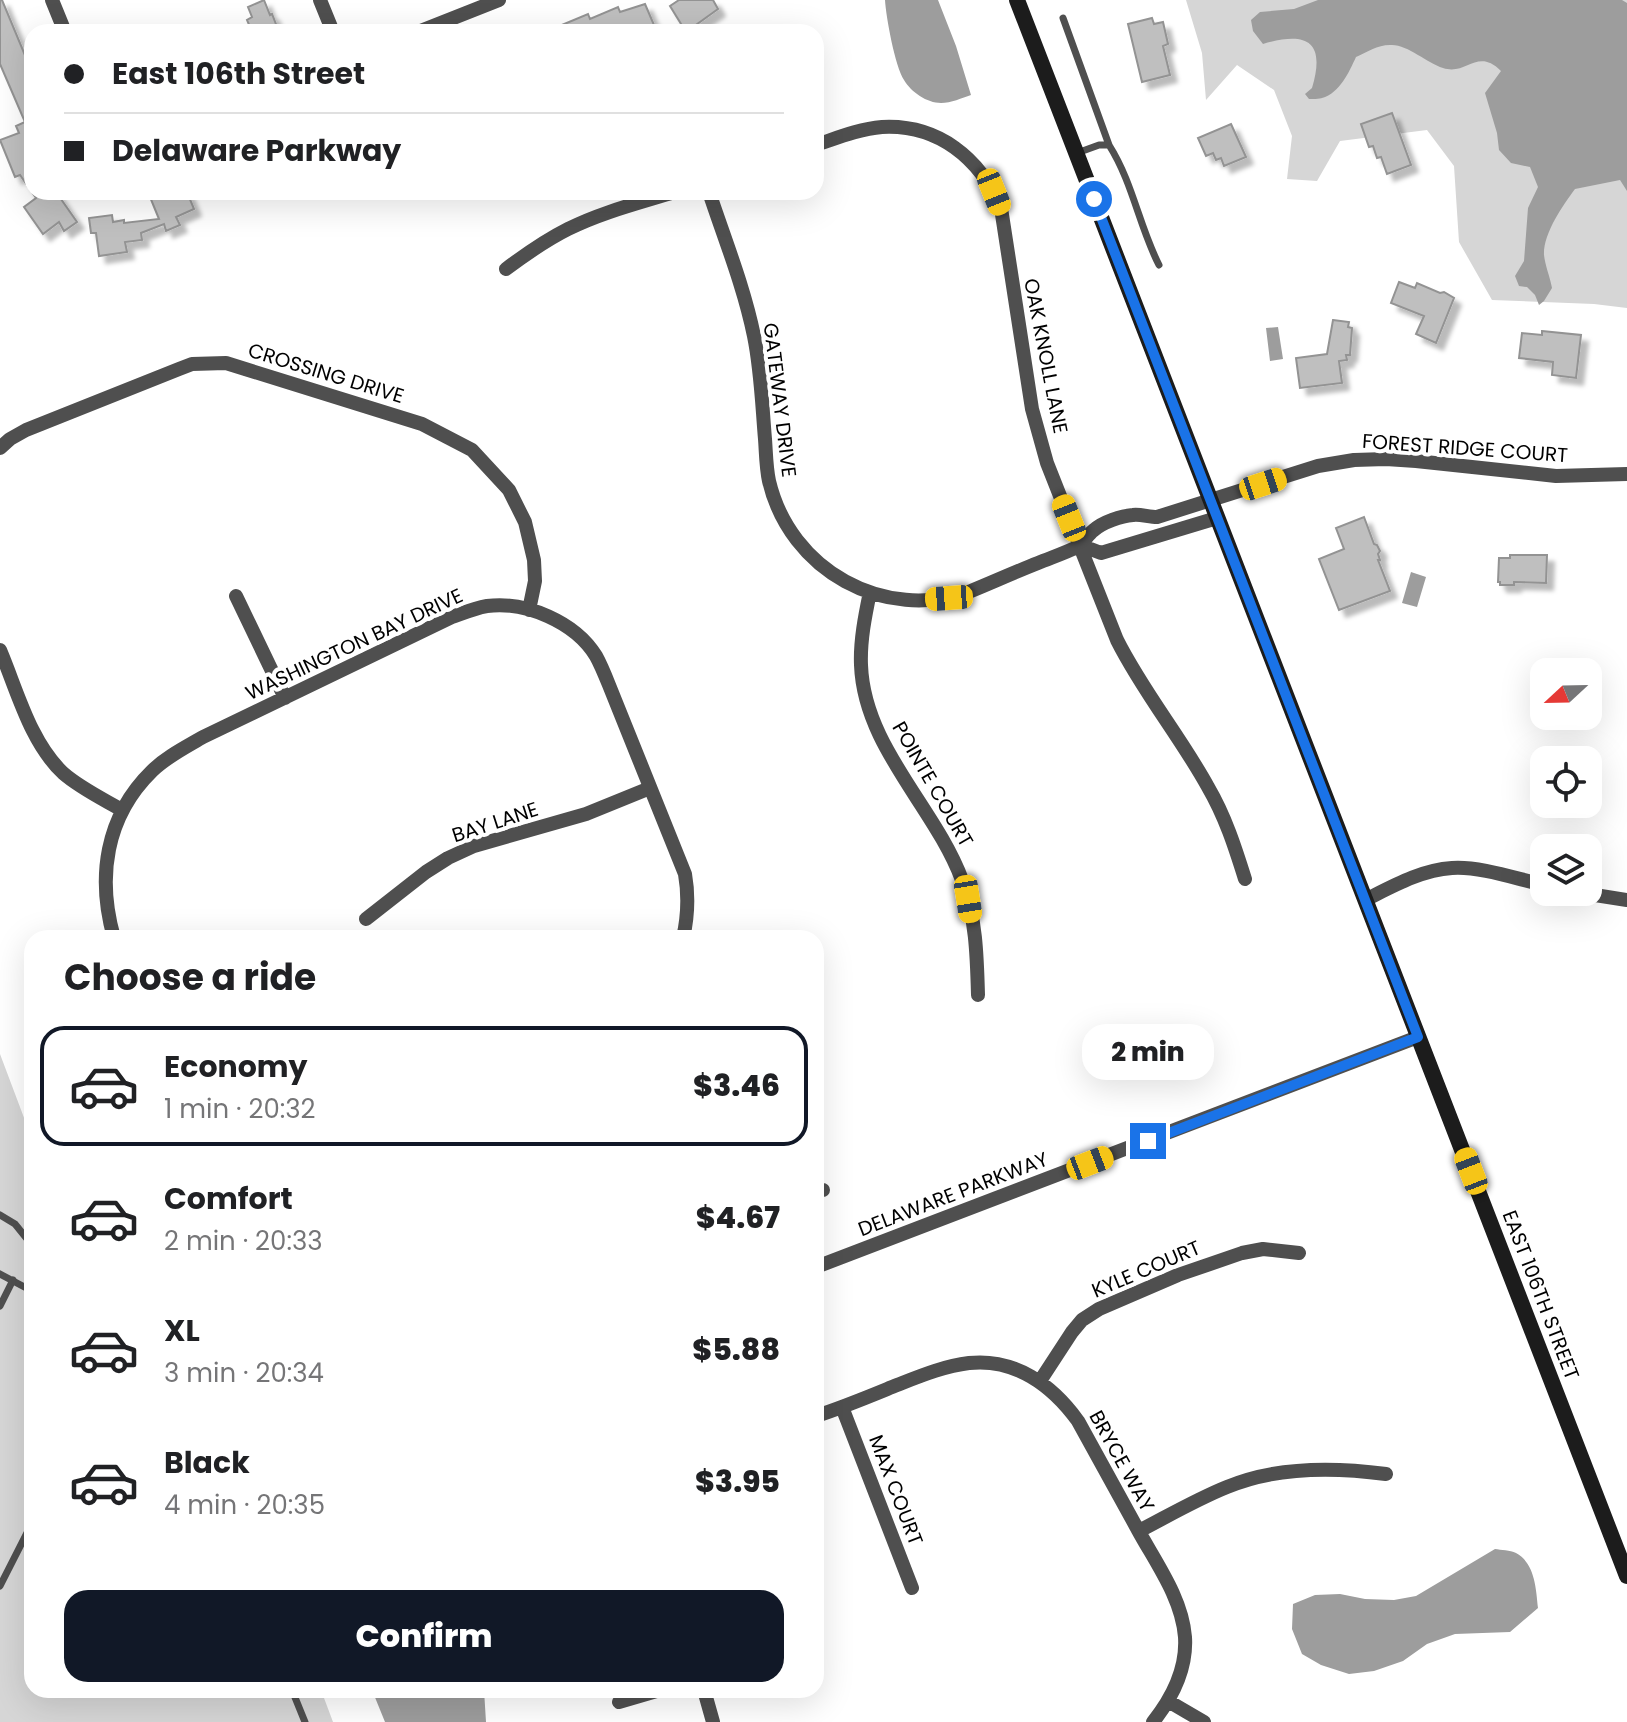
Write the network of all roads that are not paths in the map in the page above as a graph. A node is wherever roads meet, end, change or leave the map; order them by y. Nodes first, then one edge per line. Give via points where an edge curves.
1 (52, 0) edge
2 (320, 0) edge
3 (499, 0) edge
4 (1017, 0) edge
5 (1063, 18) dead end
6 (62, 24) edge
7 (330, 24) edge
8 (438, 24) edge
9 (824, 142) edge
10 (1109, 145) junction
11 (1077, 153) junction
12 (649, 200) edge
13 (712, 200) edge
14 (1159, 265) dead end
15 (506, 269) dead end
16 (0, 448) edge
17 (1627, 474) edge
18 (1210, 501) junction
19 (1217, 518) junction
20 (1080, 545) junction
21 (870, 592) junction
22 (236, 596) dead end
23 (529, 610) junction
24 (0, 650) edge
25 (285, 698) junction
26 (650, 788) junction
27 (122, 810) junction
28 (1245, 879) dead end
29 (1530, 882) edge
30 (1602, 896) edge
31 (1365, 900) junction
32 (1627, 900) edge
33 (366, 919) dead end
34 (112, 930) edge
35 (684, 930) edge
36 (978, 995) dead end
37 (1418, 1037) junction
38 (0, 1215) edge
39 (24, 1235) edge
40 (1299, 1253) dead end
41 (824, 1264) edge
42 (0, 1274) edge
43 (13, 1280) junction
44 (24, 1286) edge
45 (0, 1306) edge
46 (1040, 1381) junction
47 (842, 1407) junction
48 (824, 1413) edge
49 (1386, 1474) dead end
50 (1139, 1531) junction
51 (24, 1539) edge
52 (1627, 1576) edge
53 (0, 1586) edge
54 (912, 1588) dead end
55 (295, 1698) edge
56 (633, 1698) edge
57 (706, 1698) edge
58 (1168, 1701) junction
59 (619, 1702) dead end
60 (305, 1722) edge
61 (713, 1722) edge
62 (1153, 1722) edge
63 (1204, 1722) edge

1 - 6 street
2 - 7 street
3 - 8 street
4 - 11 main road, EAST 106TH STREET
5 - 10 lane
9 - 20 street, OAK KNOLL LANE via 881,127 915,130 967,156 994,192 1001,208 1032,409
10 - 11 lane
10 - 14 lane
11 - 18 main road, EAST 106TH STREET
12 - 15 street via 571,227
13 - 21 street, GATEWAY DRIVE via 754,337 775,501 795,538 815,560 841,580
16 - 23 street, CROSSING DRIVE via 26,430 192,364 226,363 267,375 422,424 472,450 509,490 525,522 535,581
17 - 18 street, FOREST RIDGE COURT via 1556,476 1354,460 1318,466
18 - 19 main road, EAST 106TH STREET
18 - 20 street, GATEWAY DRIVE via 1157,517 1109,521
19 - 20 street, GATEWAY DRIVE via 1101,553
19 - 31 main road, EAST 106TH STREET
20 - 21 street, GATEWAY DRIVE via 949,598 887,598
20 - 28 street, OAK KNOLL LANE via 1124,654 1209,788
21 - 36 street, POINTE COURT via 862,637 864,689 880,735 962,880 975,942
22 - 25 street
23 - 25 street, WASHINGTON BAY DRIVE via 471,610
23 - 26 street, WASHINGTON BAY DRIVE via 562,624 595,655
24 - 27 street via 43,750 81,786
25 - 27 street, WASHINGTON BAY DRIVE via 175,753 153,770
26 - 33 street, BAY LANE via 586,814 474,846 426,872
26 - 35 street, WASHINGTON BAY DRIVE via 685,874
27 - 34 street, WASHINGTON BAY DRIVE via 105,868
29 - 31 street via 1455,867 1413,877
30 - 32 street
31 - 37 main road, EAST 106TH STREET
37 - 41 street, DELAWARE PARKWAY
37 - 52 main road, EAST 106TH STREET
38 - 39 lane
40 - 46 street, KYLE COURT via 1242,1253 1099,1309 1072,1332
42 - 43 lane
43 - 44 lane
43 - 45 lane
46 - 47 street, BRYCE WAY via 1013,1368 970,1363
46 - 50 street, BRYCE WAY via 1078,1421
47 - 48 street, BRYCE WAY
47 - 54 street, MAX COURT
49 - 50 street via 1314,1470 1265,1476 1229,1486
50 - 58 street, BRYCE WAY via 1176,1601 1185,1639
51 - 53 lane
55 - 60 lane
56 - 59 street
57 - 61 street
58 - 62 street, BRYCE WAY
58 - 63 street

